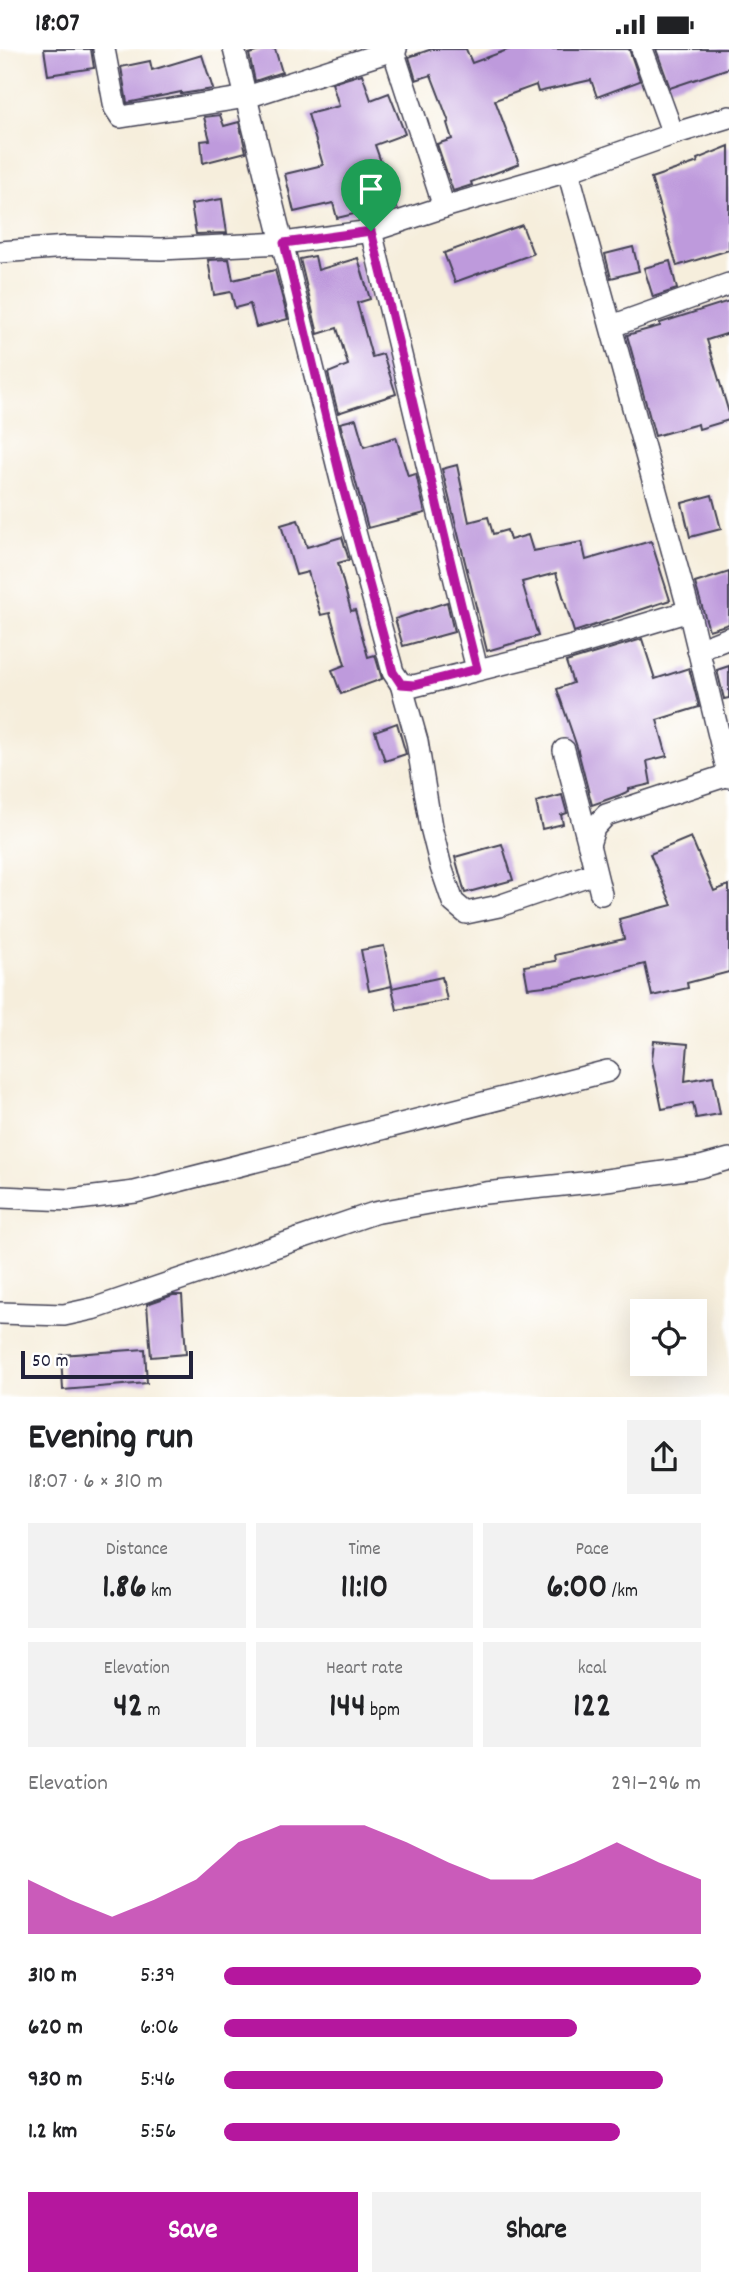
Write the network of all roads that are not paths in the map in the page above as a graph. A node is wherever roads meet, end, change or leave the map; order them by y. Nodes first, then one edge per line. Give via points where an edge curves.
1 (104, 49) edge
2 (234, 49) edge
3 (642, 49) edge
4 (395, 50) edge
5 (247, 97) junction
6 (729, 117) edge
7 (673, 134) junction
8 (568, 171) junction
9 (444, 207) junction
10 (371, 231) junction
11 (284, 243) junction
12 (0, 253) edge
13 (729, 284) edge
14 (612, 326) junction
15 (688, 611) junction
16 (729, 638) edge
17 (698, 650) junction
18 (477, 669) junction
19 (401, 684) junction
20 (725, 749) edge
21 (564, 750) dead end
22 (729, 776) edge
23 (589, 845) junction
24 (608, 1071) dead end
25 (729, 1159) edge
26 (0, 1197) edge
27 (0, 1313) edge

1 - 5 street via 115,108 121,117
2 - 5 street
3 - 7 street
4 - 5 street
4 - 9 street
5 - 11 street
6 - 7 street
7 - 8 street
8 - 9 street
8 - 14 street
9 - 10 street
10 - 11 street
10 - 18 street
11 - 12 street via 161,250 67,247
11 - 19 street via 342,484 393,672
13 - 14 street
14 - 15 street
15 - 17 street
15 - 18 street
16 - 17 street
17 - 20 street
18 - 19 street
19 - 23 street via 417,741 430,827 453,902 466,913 598,883
20 - 22 street
21 - 23 street
22 - 23 street via 606,815 594,828
24 - 26 street via 135,1192 70,1199
25 - 27 street via 700,1167 485,1193 374,1213 96,1308 64,1315

